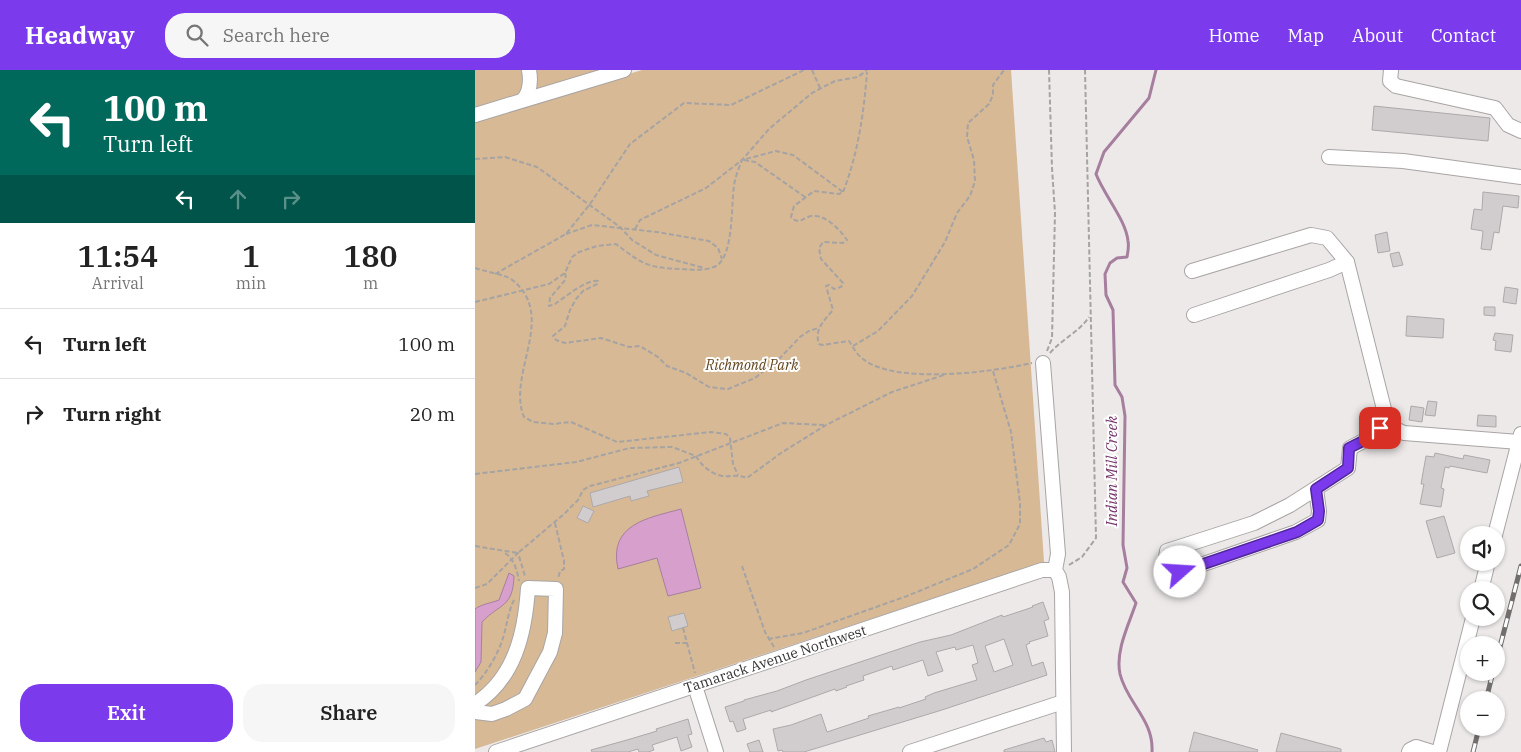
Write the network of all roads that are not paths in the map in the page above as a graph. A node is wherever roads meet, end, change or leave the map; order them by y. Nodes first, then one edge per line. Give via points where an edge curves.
1 (529, 70) edge
2 (624, 70) edge
3 (1391, 70) edge
4 (523, 100) junction
5 (475, 115) edge
6 (1521, 131) edge
7 (1329, 157) dead end
8 (1521, 177) edge
9 (1347, 262) junction
10 (1192, 270) dead end
11 (1194, 315) dead end
12 (1044, 361) road end
13 (1387, 421) junction
14 (1520, 438) edge
15 (1316, 489) junction
16 (1497, 526) edge
17 (1055, 570) junction
18 (1471, 626) edge
19 (696, 686) junction
20 (1063, 702) junction
21 (475, 704) edge
22 (475, 712) edge
23 (496, 752) edge
24 (716, 752) edge
25 (911, 752) edge
26 (1064, 752) edge
27 (1409, 752) edge
28 (1432, 752) edge
29 (1439, 752) edge

1 - 4 street via 529,89
2 - 4 street
3 - 6 street via 1390,81 1396,86 1495,108 1508,125
4 - 5 street
7 - 8 street via 1403,161
9 - 10 street via 1327,238 1311,235
9 - 11 street
9 - 13 street
12 - 17 street via 1058,554
13 - 14 street via 1391,427 1404,433
13 - 15 street via 1373,436 1349,448 1348,468
14 - 16 street
15 - 15 street via 1254,523 1167,551 1163,578 1297,532 1318,520
17 - 19 street, Tamarack Avenue Northwest via 1042,570
17 - 20 street via 1063,592
18 - 29 street
19 - 23 street, Tamarack Avenue Northwest
19 - 24 street
20 - 25 street
20 - 26 street
21 - 22 street via 502,680 513,661 526,616 521,589 556,588 555,633 550,652 525,699 492,714
27 - 28 street via 1416,747

